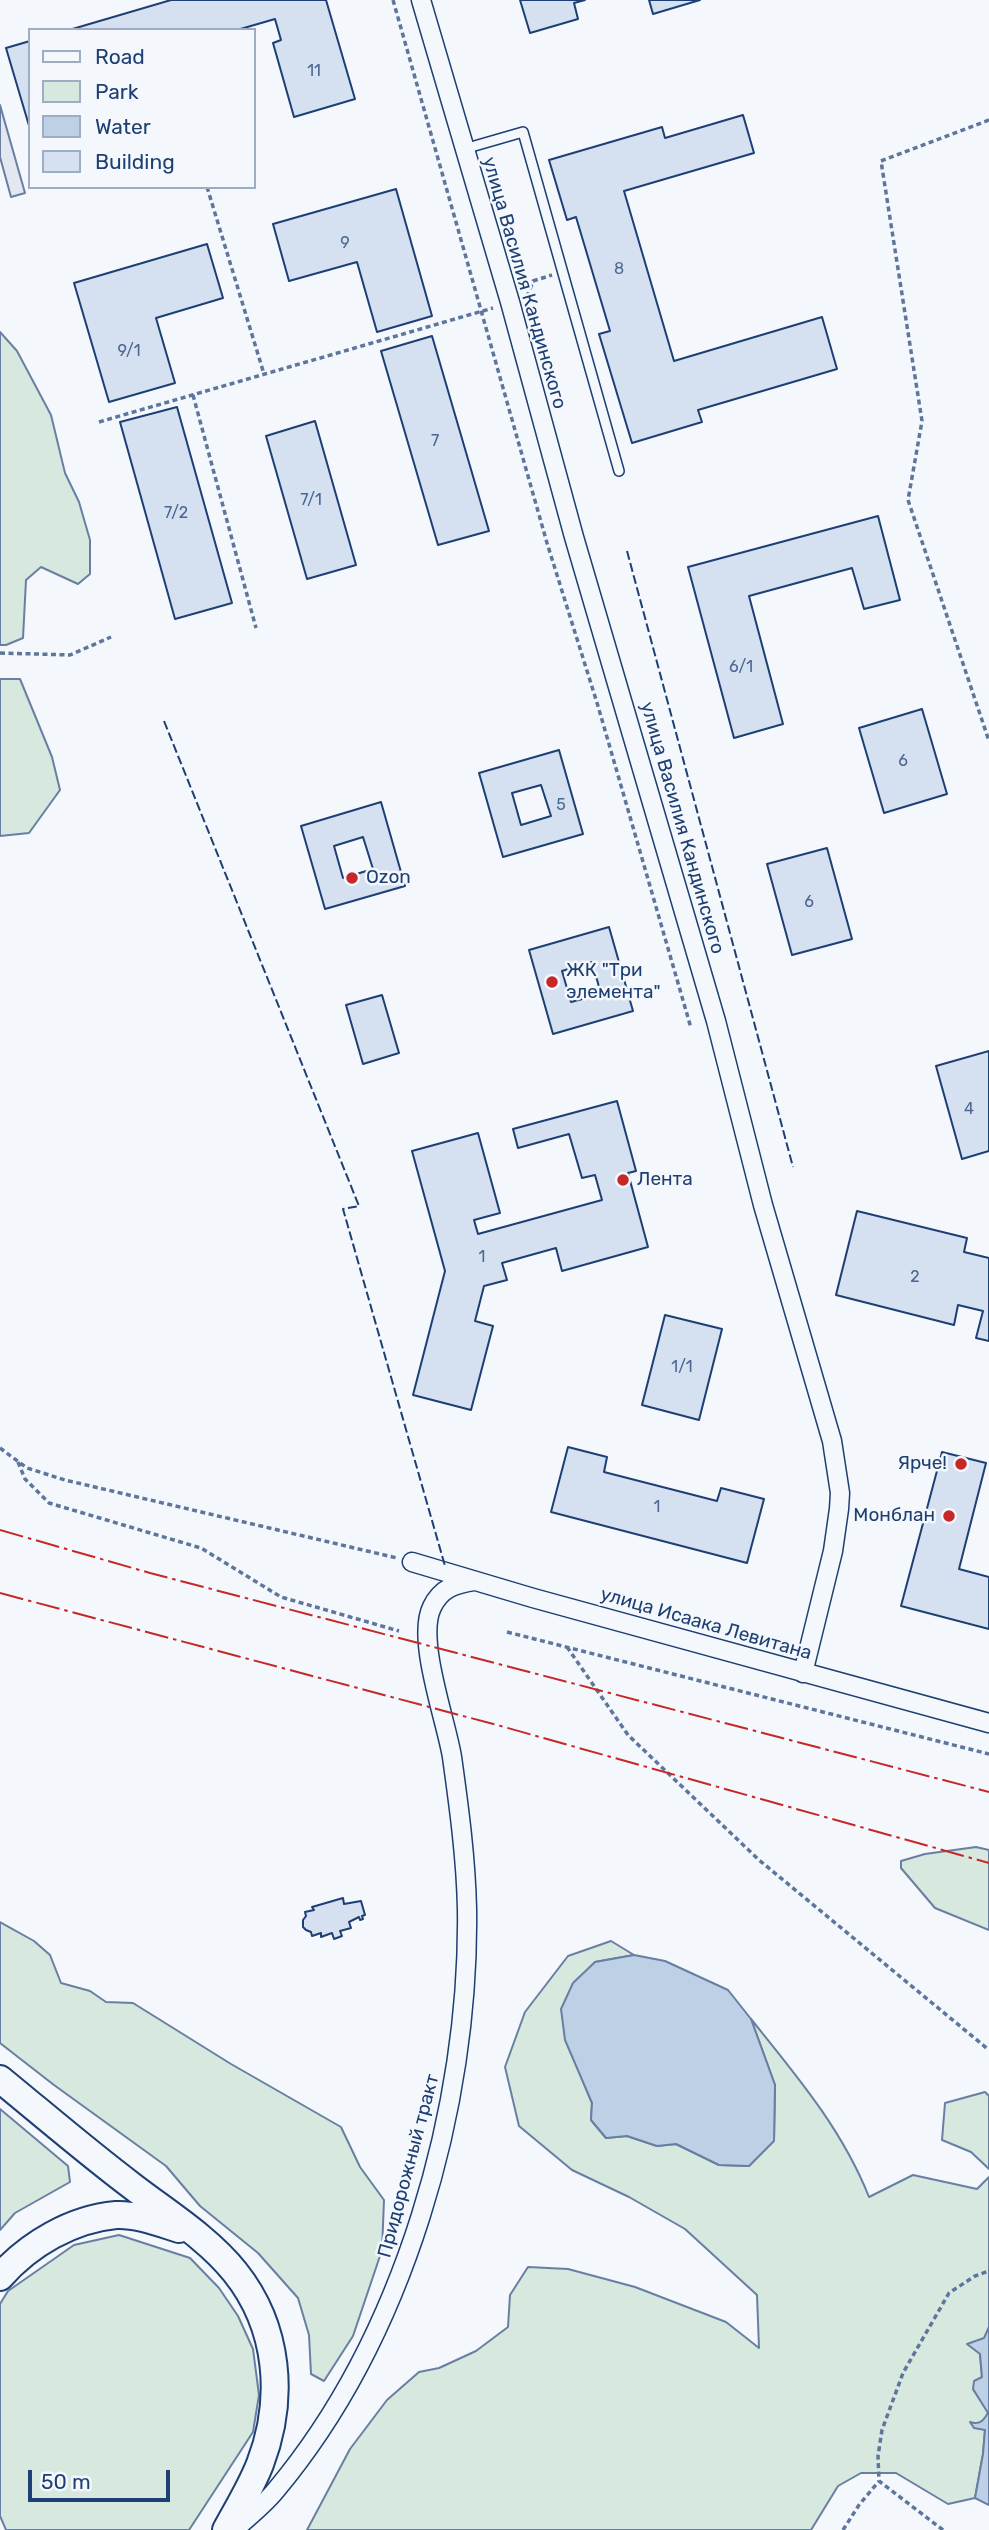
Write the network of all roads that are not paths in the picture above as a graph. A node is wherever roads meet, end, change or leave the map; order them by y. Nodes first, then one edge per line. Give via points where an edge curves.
1 (421, 0) edge
2 (464, 149) junction
3 (619, 471) dead end
4 (412, 1562) road end
5 (474, 1581) junction
6 (803, 1673) junction
7 (989, 1723) edge
8 (0, 2079) edge
9 (197, 2236) junction
10 (0, 2277) edge
11 (226, 2530) edge
12 (234, 2530) edge

1 - 2 street, улица Василия Кандинского
2 - 3 lane via 523,132
2 - 6 street, улица Василия Кандинского via 832,1441 839,1509
4 - 5 street, улица Исаака Левитана
5 - 6 street, улица Исаака Левитана
5 - 12 street, Придорожный тракт via 452,1584 439,1594 426,1627 451,1754 467,1909 462,2006 449,2110 407,2262 362,2361 275,2492
6 - 7 street, улица Исаака Левитана
8 - 9 main road
9 - 10 main road via 155,2221 118,2215 84,2221 35,2245
9 - 11 main road via 234,2272 272,2344 274,2407 261,2462

